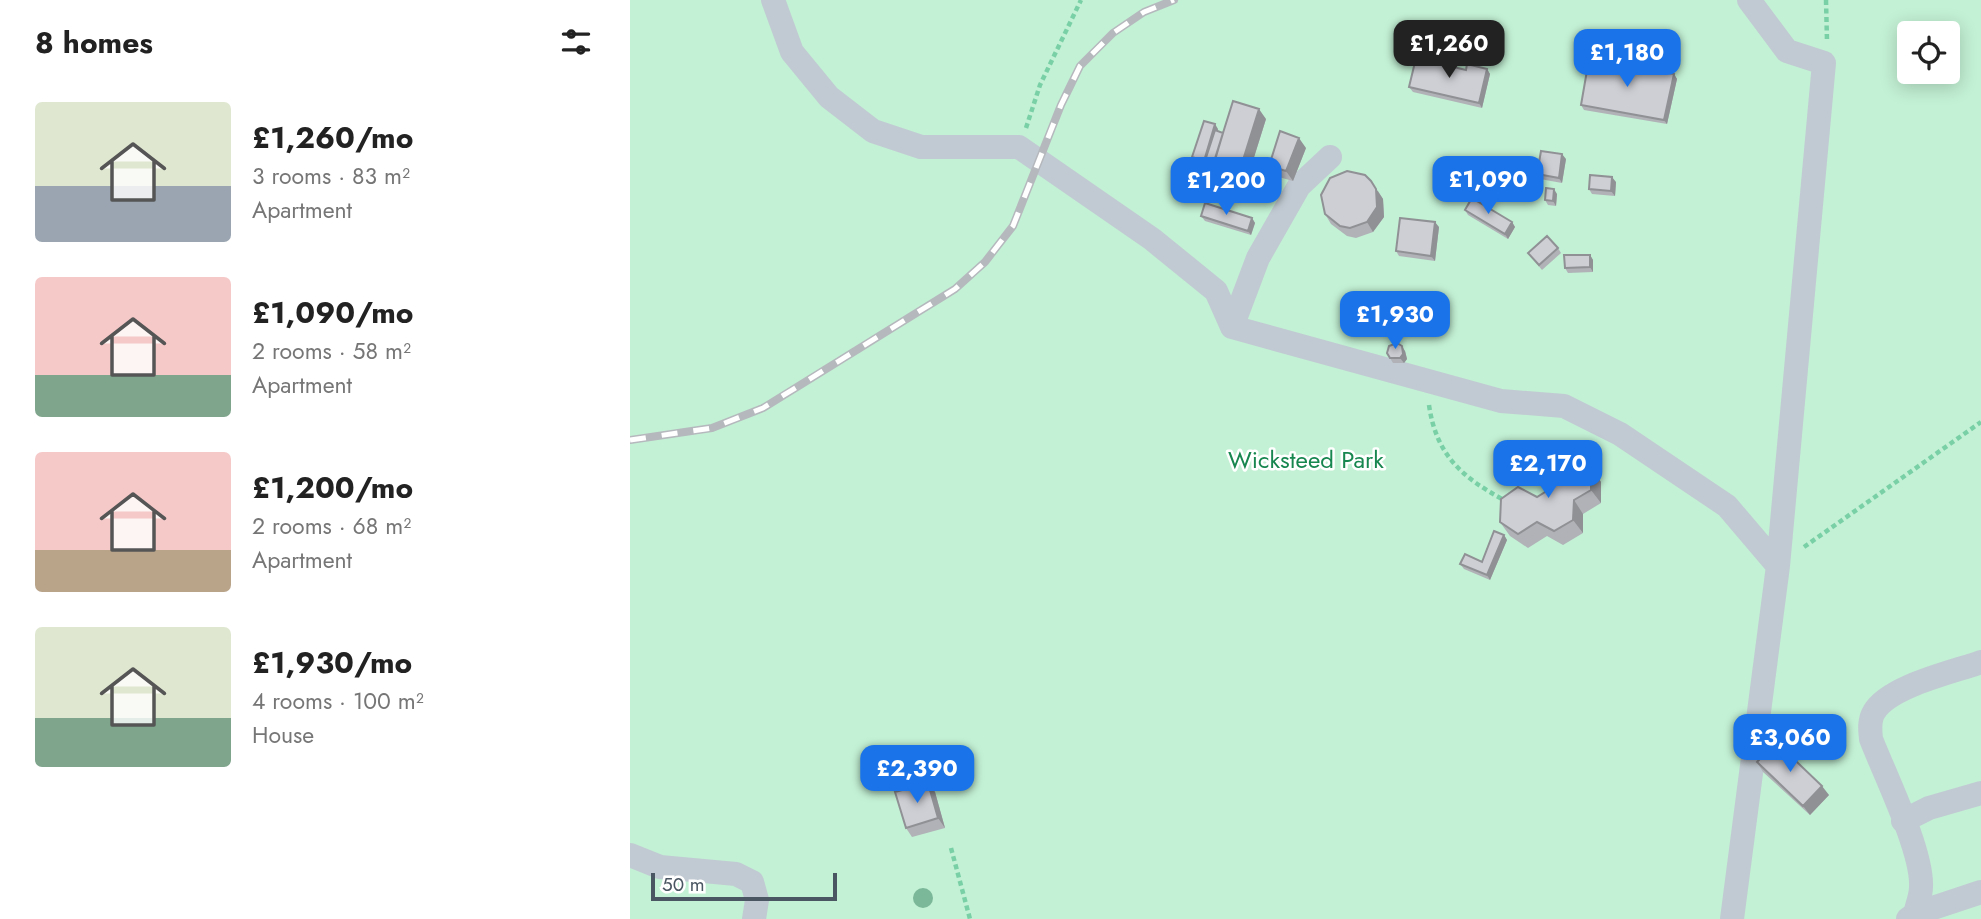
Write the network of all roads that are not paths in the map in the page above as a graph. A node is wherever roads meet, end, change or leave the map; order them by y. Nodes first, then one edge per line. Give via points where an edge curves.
1 (773, 0) edge
2 (1749, 0) edge
3 (1330, 157) dead end
4 (1232, 327) junction
5 (1778, 566) junction
6 (1981, 662) edge
7 (1981, 793) edge
8 (1903, 821) junction
9 (630, 855) edge
10 (1981, 892) edge
11 (1911, 916) edge
12 (754, 919) edge
13 (1732, 919) edge

1 - 4 lane via 792,52 828,97 873,131 921,147 1018,147 1152,239 1216,292
2 - 5 lane via 1787,51 1824,63
3 - 4 lane via 1299,186 1258,258
4 - 5 lane via 1501,401 1563,406 1620,434 1727,506
5 - 13 lane
6 - 8 lane via 1898,691 1874,712 1871,739
7 - 8 lane
8 - 11 lane via 1920,873 1921,889
9 - 12 lane via 660,867 736,874 752,882 757,900
10 - 11 lane

